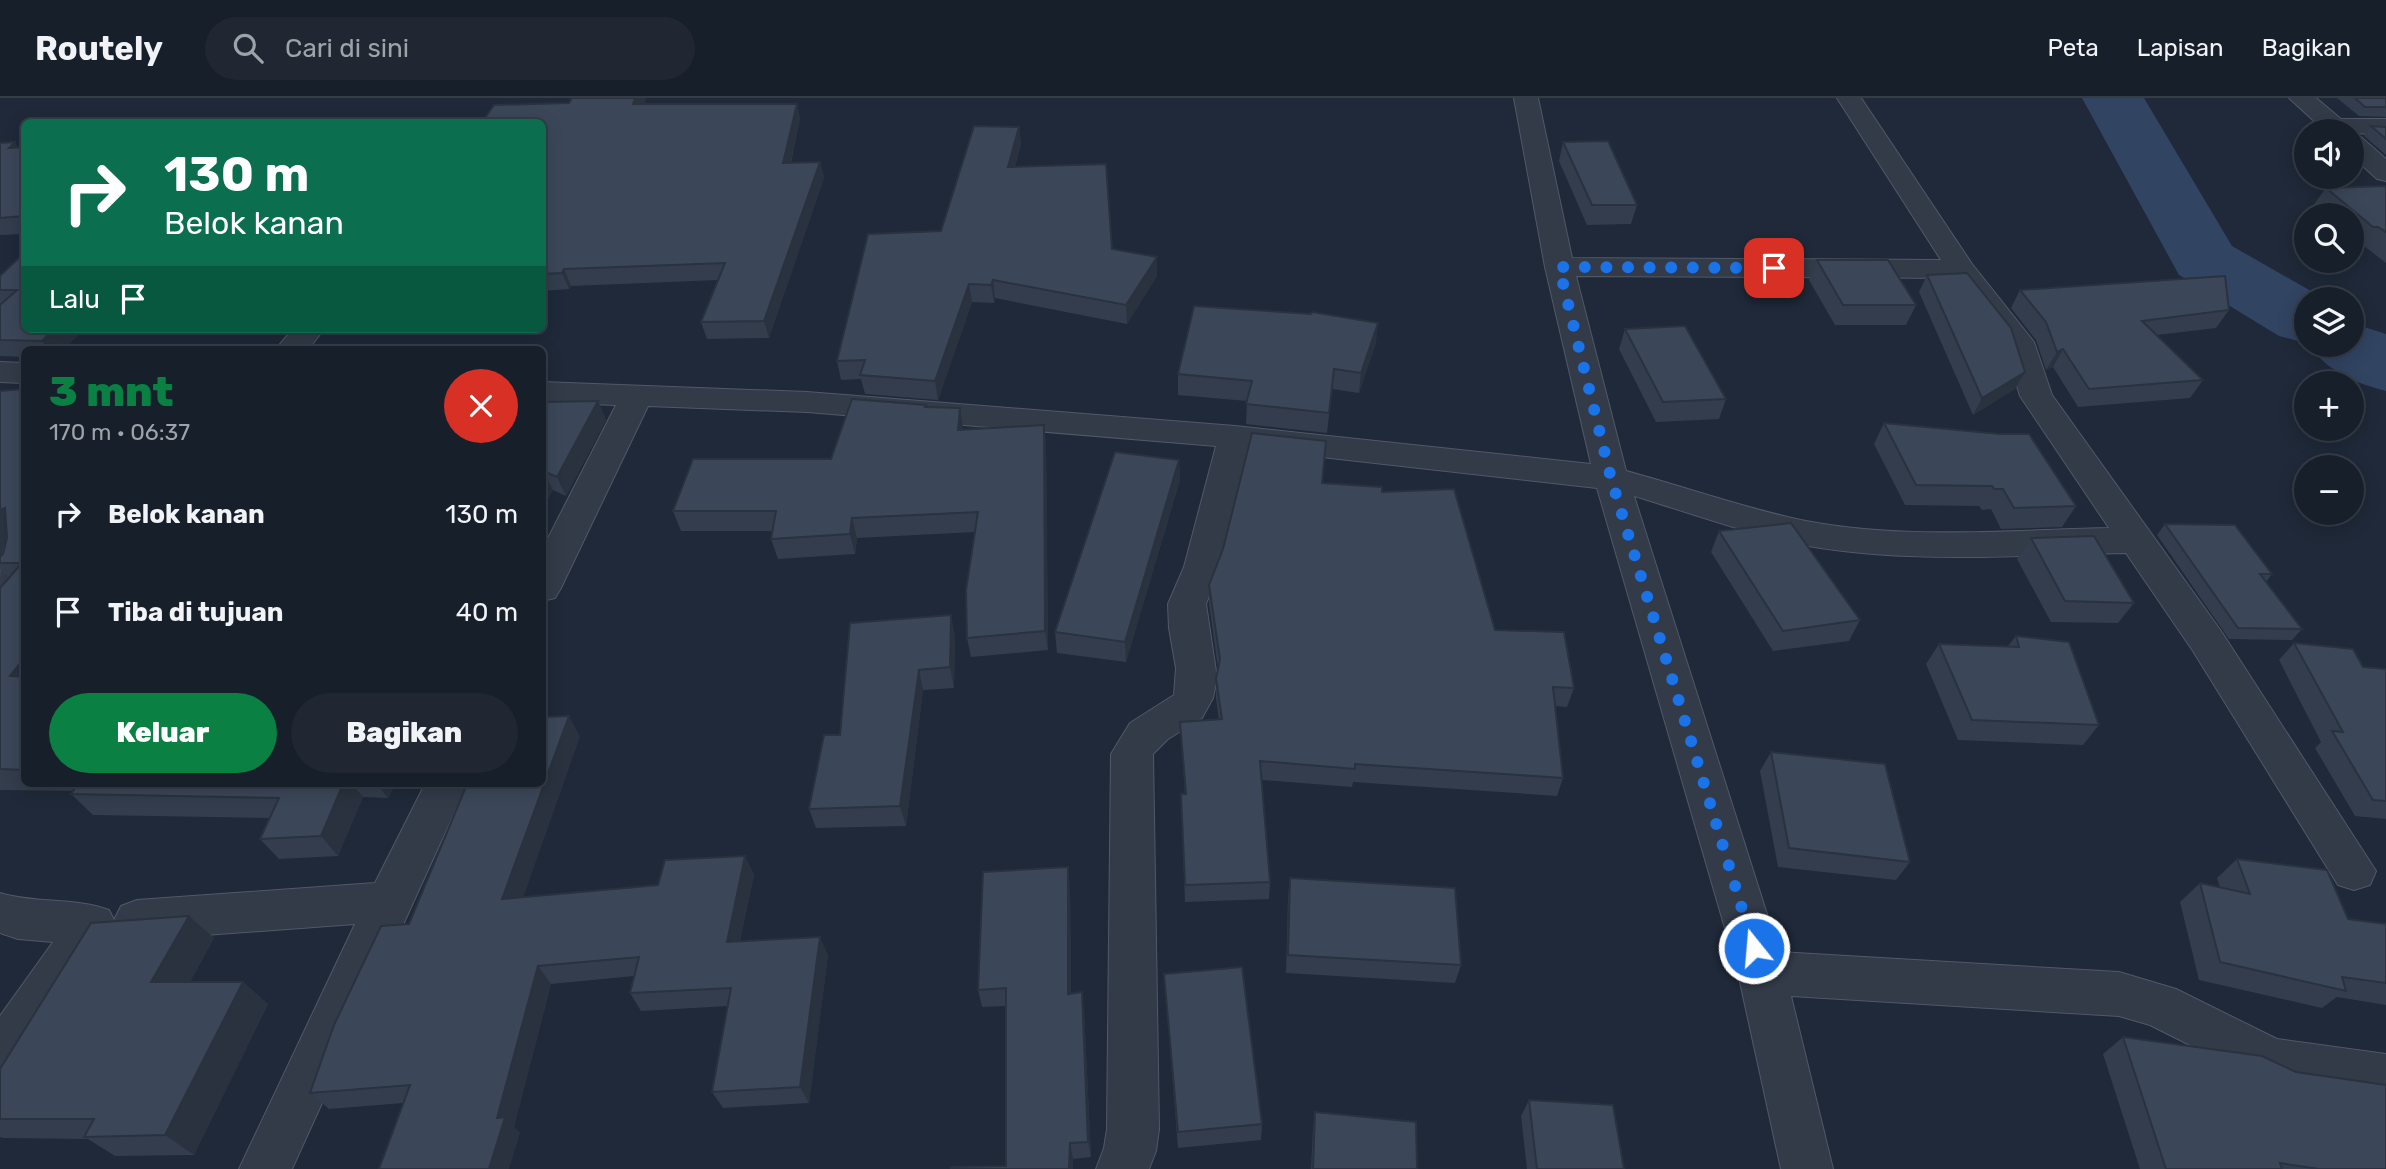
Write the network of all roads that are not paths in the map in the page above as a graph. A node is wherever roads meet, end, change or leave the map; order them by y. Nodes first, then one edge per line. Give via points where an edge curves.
1 (1526, 98) edge
2 (1849, 98) edge
3 (2301, 98) edge
4 (2326, 119) edge
5 (2386, 127) edge
6 (2364, 130) edge
7 (2364, 153) edge
8 (2386, 173) edge
9 (1559, 267) junction
10 (1961, 269) junction
11 (0, 372) edge
12 (21, 373) edge
13 (546, 392) edge
14 (637, 396) junction
15 (1235, 438) junction
16 (2067, 441) junction
17 (2025, 442) edge
18 (1611, 478) junction
19 (2135, 540) junction
20 (21, 549) edge
21 (0, 577) edge
22 (546, 580) edge
23 (445, 787) edge
24 (2354, 871) dead end
25 (389, 902) junction
26 (0, 913) edge
27 (93, 923) junction
28 (1762, 973) junction
29 (0, 1057) edge
30 (2386, 1078) edge
31 (265, 1169) edge
32 (1122, 1169) edge
33 (1807, 1169) edge

1 - 9 street
2 - 10 street
3 - 4 street
5 - 6 street
7 - 8 street
9 - 10 street
9 - 18 street
10 - 16 street via 2019,342 2034,392
11 - 12 street
13 - 14 street
14 - 15 street via 807,402
14 - 22 street
15 - 18 street
15 - 32 street via 1202,567 1187,604 1196,673 1193,699 1137,740 1132,754 1133,1129
16 - 17 street
16 - 19 street
18 - 19 street via 1805,533 1856,540 1919,544
18 - 28 street
19 - 24 street via 2207,641
20 - 21 street
23 - 25 street
25 - 27 street
25 - 31 street
26 - 27 street via 18,919
27 - 29 street
28 - 30 street via 2119,995 2159,1005 2272,1062
28 - 33 street

